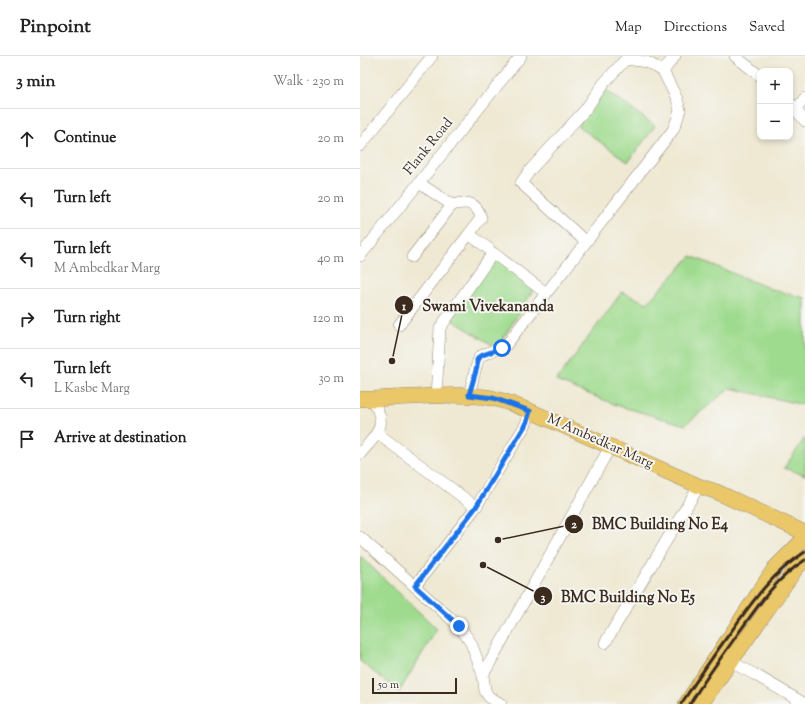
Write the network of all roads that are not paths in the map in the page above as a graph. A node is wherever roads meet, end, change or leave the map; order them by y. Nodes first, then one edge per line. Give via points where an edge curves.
1 (432, 56) edge
2 (521, 56) edge
3 (675, 56) edge
4 (735, 56) edge
5 (663, 71) junction
6 (757, 74) edge
7 (805, 98) edge
8 (793, 106) edge
9 (805, 121) edge
10 (360, 146) edge
11 (419, 183) junction
12 (452, 205) junction
13 (469, 234) junction
14 (586, 242) junction
15 (489, 249) dead end
16 (360, 256) edge
17 (412, 257) dead end
18 (546, 293) junction
19 (399, 325) dead end
20 (469, 395) junction
21 (436, 397) junction
22 (366, 399) edge
23 (530, 411) junction
24 (377, 433) junction
25 (610, 447) junction
26 (360, 454) edge
27 (699, 486) junction
28 (476, 507) junction
29 (805, 533) edge
30 (360, 537) edge
31 (805, 538) edge
32 (805, 560) edge
33 (415, 586) junction
34 (605, 643) dead end
35 (724, 659) junction
36 (482, 675) junction
37 (501, 704) edge
38 (686, 704) edge
39 (701, 704) edge
40 (805, 704) edge

1 - 10 street
2 - 11 street, Flank Road
3 - 5 street
4 - 6 street
5 - 14 street via 678,99 678,120 673,130
5 - 14 street via 647,62 626,59 521,183
7 - 8 street
8 - 9 street
11 - 12 street
11 - 16 street, Flank Road
12 - 13 street via 463,202 472,204 479,211 480,218
12 - 17 street
13 - 15 street
13 - 19 street
14 - 18 street
18 - 20 street via 506,345 480,356
18 - 21 street via 493,253 440,328
20 - 21 main road, M Ambedkar Marg
20 - 23 main road, M Ambedkar Marg via 493,398
21 - 22 main road, M Ambedkar Marg
22 - 24 street via 380,412 381,426
23 - 25 main road, M Ambedkar Marg
23 - 28 street via 526,424
24 - 26 street
24 - 28 street
25 - 27 main road, M Ambedkar Marg
25 - 36 street
27 - 29 main road, M Ambedkar Marg
27 - 34 street
28 - 33 street
30 - 33 street
31 - 35 main road via 775,568
32 - 35 main road via 796,567
33 - 36 street via 459,626 471,643
35 - 38 main road
35 - 39 main road
35 - 40 street
36 - 37 street via 485,691 489,697

